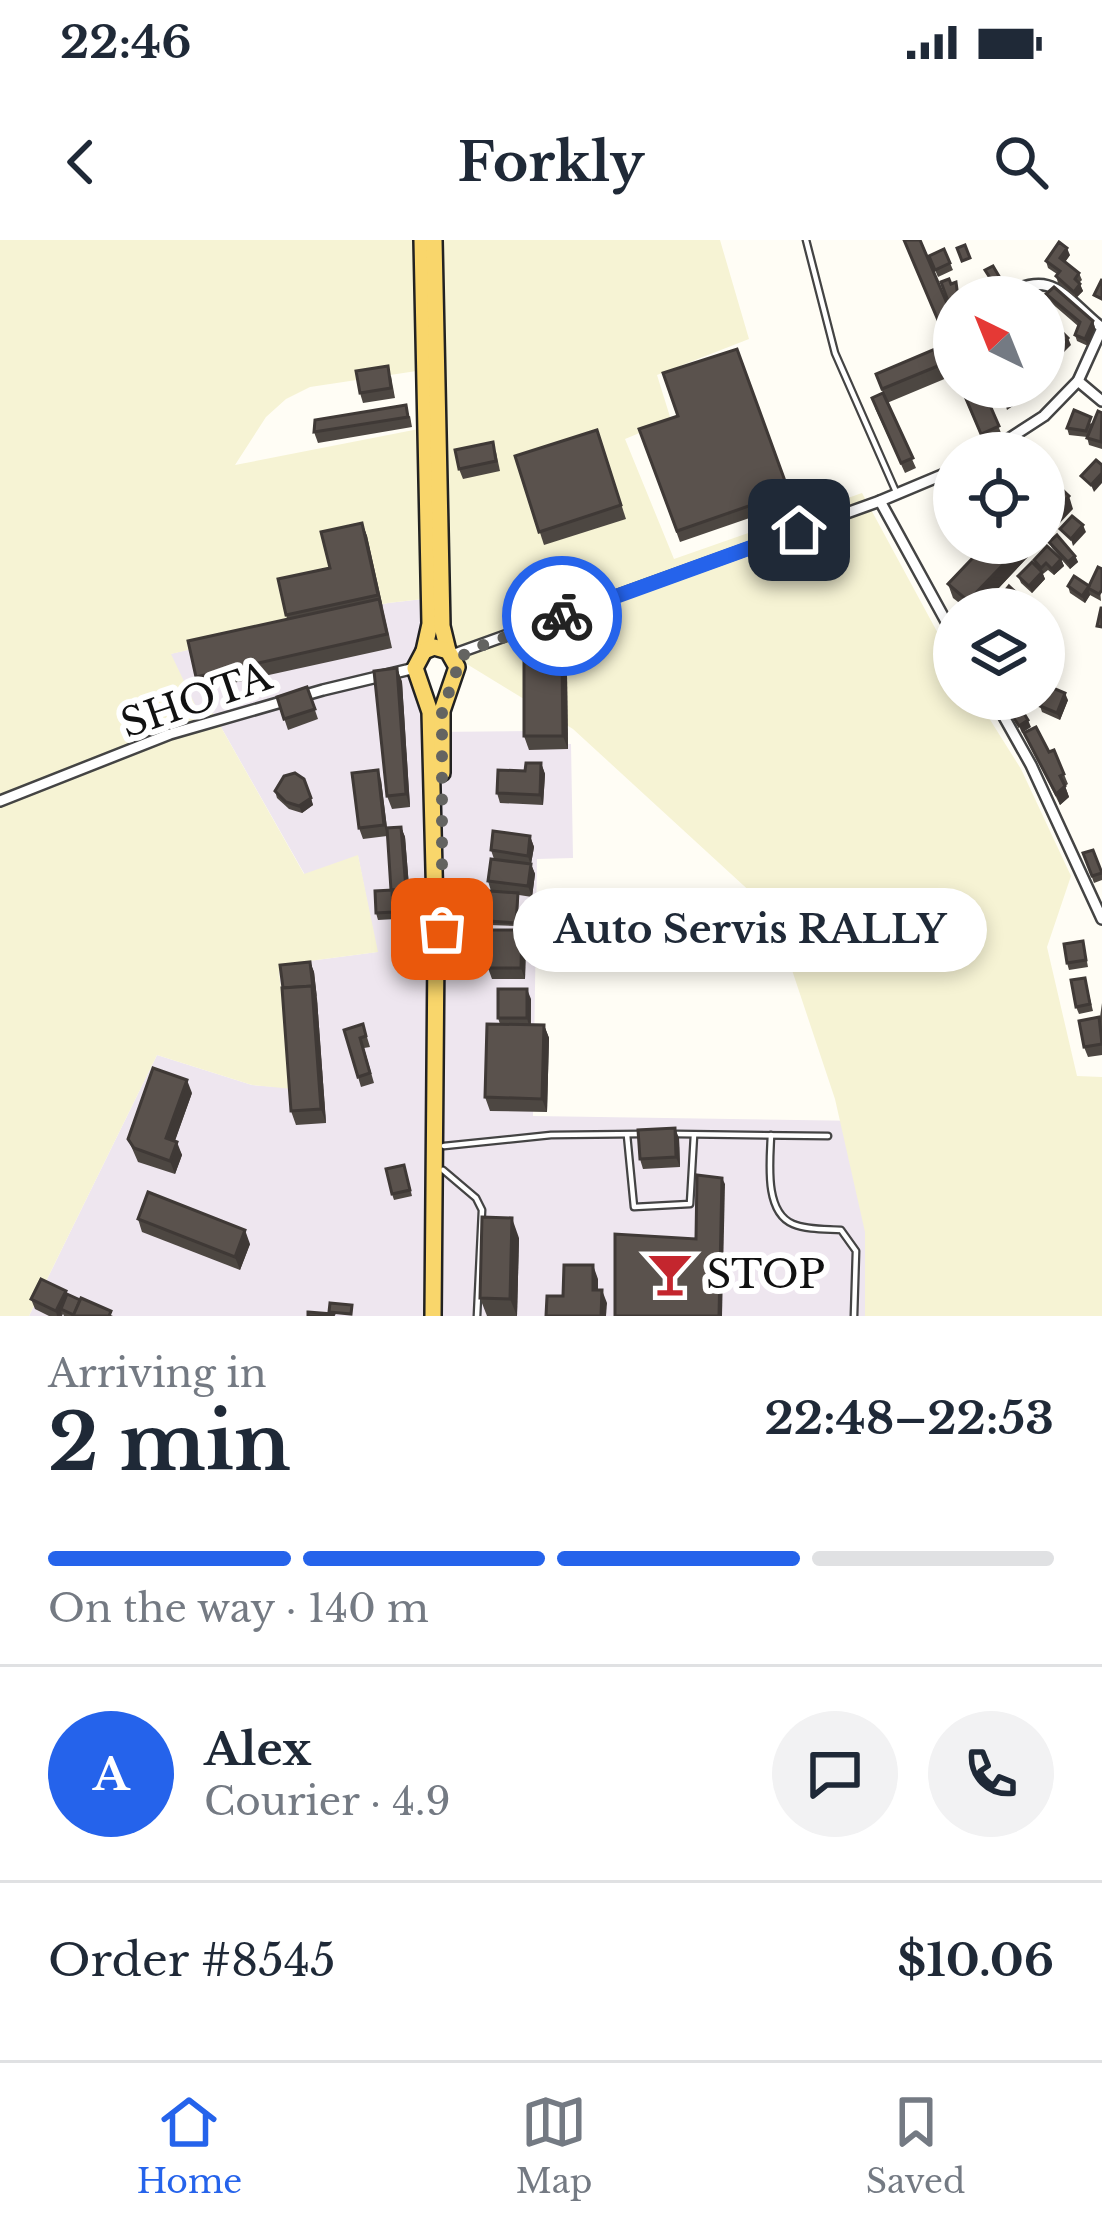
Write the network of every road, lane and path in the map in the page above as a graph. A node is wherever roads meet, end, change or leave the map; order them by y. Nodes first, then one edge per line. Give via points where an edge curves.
1 (422, 240) edge
2 (434, 240) edge
3 (806, 240) edge
4 (1065, 298) edge
5 (1102, 328) edge
6 (1078, 381) junction
7 (1102, 401) edge
8 (1019, 432) edge
9 (933, 479) edge
10 (897, 494) junction
11 (880, 501) junction
12 (933, 598) edge
13 (424, 651) junction
14 (456, 654) junction
15 (419, 675) junction
16 (450, 683) junction
17 (1006, 720) edge
18 (0, 801) edge
19 (1102, 919) edge
20 (627, 1134) junction
21 (646, 1134) edge
22 (666, 1134) edge
23 (694, 1135) junction
24 (771, 1136) junction
25 (828, 1136) dead end
26 (444, 1146) junction
27 (443, 1170) junction
28 (437, 1316) edge
29 (477, 1316) edge
30 (854, 1316) edge

1 - 13 main road via 430,624
2 - 14 main road via 442,626
3 - 10 lane via 835,353
4 - 5 street
5 - 6 street
6 - 7 street
6 - 8 street
9 - 10 street
10 - 11 street
11 - 12 street
11 - 14 street
13 - 14 main road
13 - 15 main road
14 - 16 main road
15 - 16 main road via 433,688
15 - 18 street, SHOTA via 323,690 170,734
15 - 28 main road via 430,712
16 - 26 main road via 442,711
17 - 19 street
20 - 21 lane
20 - 23 lane via 634,1207 690,1204
20 - 26 lane
22 - 23 lane
23 - 24 lane
24 - 25 lane
24 - 30 lane via 779,1216 796,1226 841,1230 851,1240
26 - 27 main road
27 - 28 main road
27 - 29 lane via 482,1210

